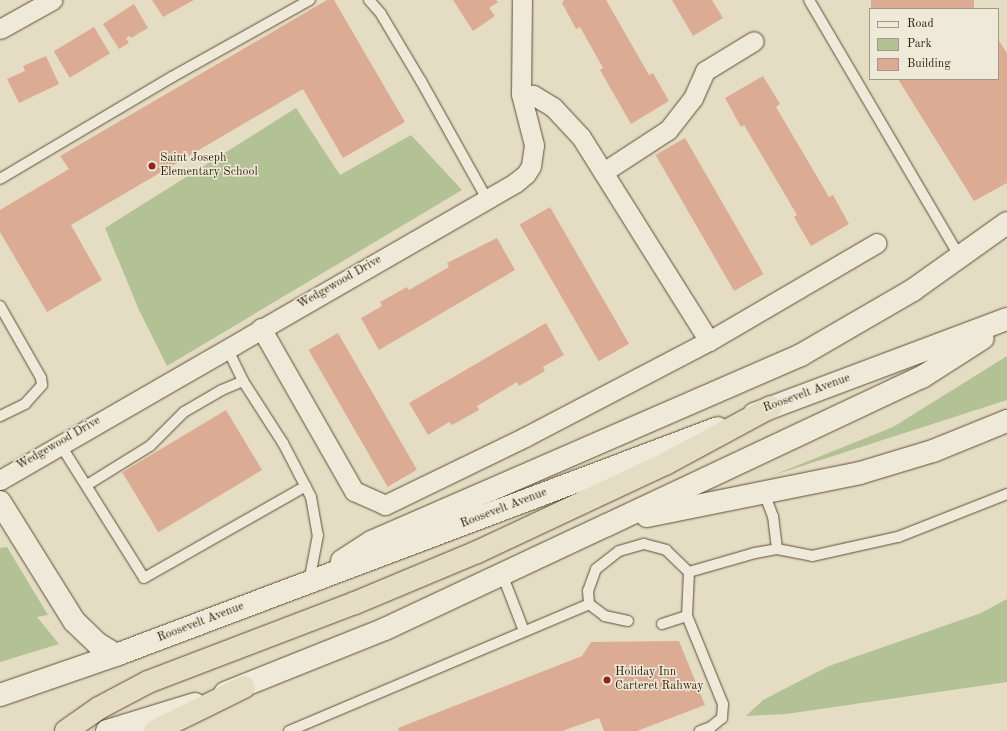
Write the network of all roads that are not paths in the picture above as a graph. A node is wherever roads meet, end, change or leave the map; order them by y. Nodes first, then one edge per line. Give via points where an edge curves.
1 (52, 0) edge
2 (310, 0) edge
3 (369, 0) edge
4 (522, 0) edge
5 (809, 0) edge
6 (0, 29) edge
7 (754, 41) dead end
8 (521, 94) junction
9 (605, 171) junction
10 (0, 179) edge
11 (487, 199) junction
12 (1007, 223) edge
13 (877, 243) dead end
14 (960, 257) junction
15 (0, 306) edge
16 (1007, 320) edge
17 (261, 328) junction
18 (709, 341) junction
19 (227, 348) junction
20 (243, 381) junction
21 (771, 408) junction
22 (0, 416) edge
23 (1007, 421) edge
24 (60, 444) junction
25 (0, 480) edge
26 (86, 485) junction
27 (306, 486) junction
28 (764, 493) junction
29 (1007, 494) edge
30 (0, 502) edge
31 (607, 525) junction
32 (777, 549) junction
33 (689, 572) junction
34 (502, 574) junction
35 (309, 582) junction
36 (589, 604) junction
37 (687, 616) junction
38 (628, 621) dead end
39 (662, 624) dead end
40 (524, 631) junction
41 (116, 655) junction
42 (244, 687) junction
43 (0, 695) edge
44 (66, 731) edge
45 (107, 731) edge
46 (155, 731) edge
47 (289, 731) edge
48 (700, 731) edge

1 - 6 street
2 - 10 lane via 172,77
3 - 11 lane via 381,14 421,81
4 - 8 street, Wedgewood Drive
5 - 14 lane
7 - 9 street via 705,71 693,98 668,130
8 - 9 street via 533,95 553,107 581,137
8 - 11 street, Wedgewood Drive via 534,145 531,166 515,183
9 - 18 street
11 - 17 street, Wedgewood Drive
12 - 14 main road
13 - 18 street
14 - 35 main road via 875,313 801,355 371,542
15 - 22 lane via 41,378 42,385 25,404
16 - 21 main road, Roosevelt Avenue
16 - 31 main road, Roosevelt Avenue via 922,377
17 - 18 street via 354,492 384,505 518,440
17 - 19 street, Wedgewood Drive
19 - 20 lane
19 - 24 street, Wedgewood Drive
20 - 26 lane via 184,412 150,446
20 - 27 lane via 283,443
21 - 35 main road, Roosevelt Avenue
21 - 44 highway via 665,464 478,552 355,604 123,694
23 - 28 main road via 898,462
24 - 25 street, Wedgewood Drive
24 - 26 lane
26 - 27 lane via 144,578
27 - 35 lane via 317,522 316,551
28 - 31 main road
28 - 32 lane via 773,516
29 - 32 lane via 898,537 812,556
30 - 41 main road via 74,621 98,644
31 - 34 main road, Roosevelt Avenue
32 - 33 lane
33 - 36 lane via 666,550 644,544 619,551 596,569 588,591
33 - 37 lane
34 - 40 lane
34 - 42 main road, Roosevelt Avenue via 378,632
35 - 41 main road, Roosevelt Avenue
36 - 38 lane via 605,616
36 - 40 lane
37 - 39 lane
37 - 48 lane via 723,704 722,718 711,727
40 - 47 lane
41 - 43 main road, Roosevelt Avenue
42 - 45 main road, Roosevelt Avenue
42 - 46 highway

